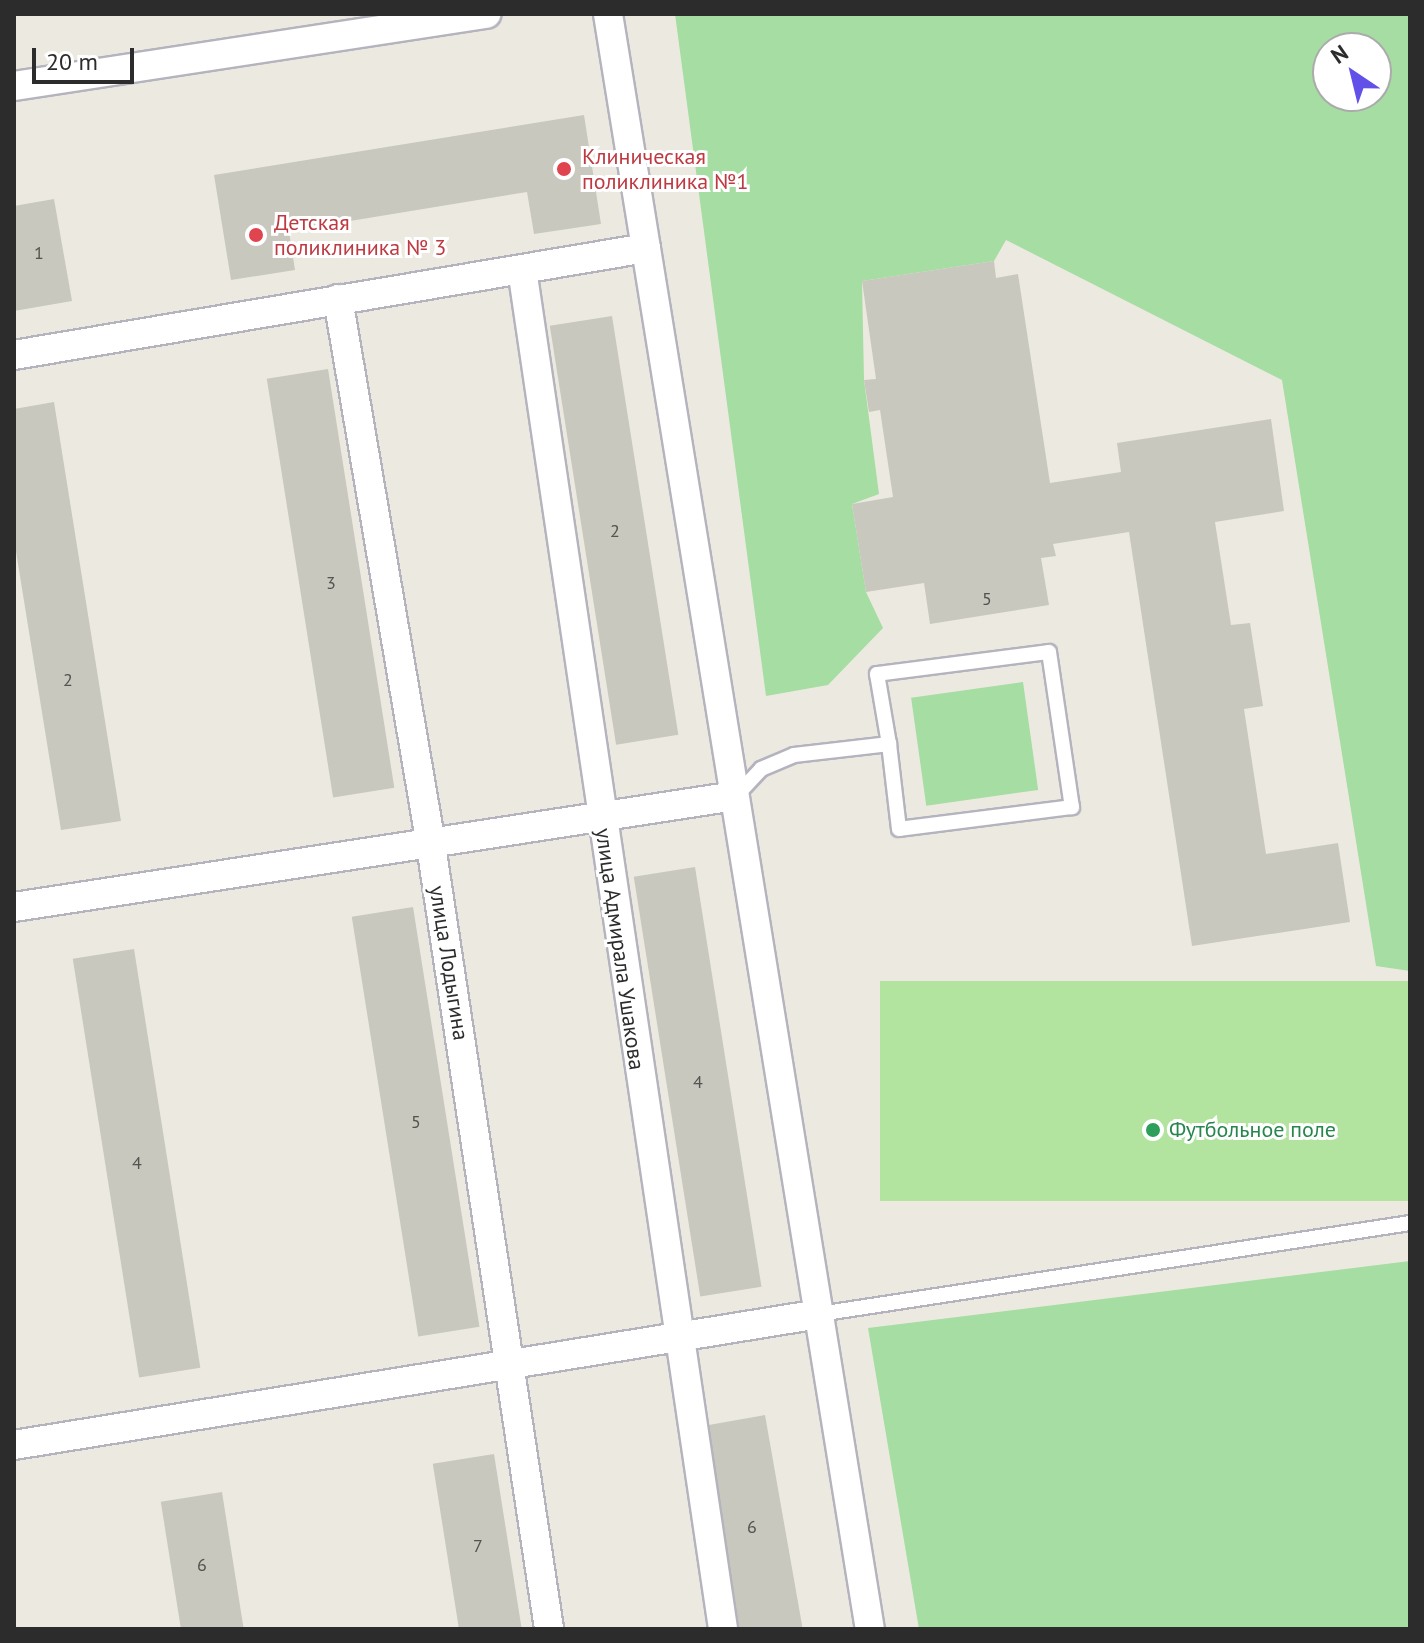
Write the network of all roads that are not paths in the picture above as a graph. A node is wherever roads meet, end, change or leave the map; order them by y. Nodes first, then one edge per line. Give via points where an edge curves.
1 (487, 14) edge
2 (608, 14) edge
3 (14, 86) edge
4 (646, 248) junction
5 (522, 269) junction
6 (338, 299) junction
7 (14, 355) edge
8 (889, 744) junction
9 (735, 796) junction
10 (602, 818) junction
11 (430, 839) junction
12 (14, 907) edge
13 (1410, 1223) edge
14 (819, 1314) junction
15 (675, 1336) junction
16 (510, 1364) junction
17 (14, 1445) edge
18 (549, 1629) edge
19 (723, 1629) edge
20 (870, 1629) edge

1 - 3 street
2 - 4 street
4 - 5 street
4 - 9 street
5 - 6 street
5 - 10 street, улица Адмирала Ушакова
6 - 7 street
6 - 11 street, улица Лодыгина
8 - 8 lane via 877,674 1049,652 1072,807 899,829
8 - 9 lane via 794,755 761,769
9 - 10 street
9 - 14 street
10 - 11 street
10 - 15 street, улица Адмирала Ушакова
11 - 12 street
11 - 16 street, улица Лодыгина
13 - 14 lane
14 - 15 street
14 - 20 street
15 - 16 street
15 - 19 street, улица Адмирала Ушакова
16 - 17 street
16 - 18 street, улица Лодыгина

